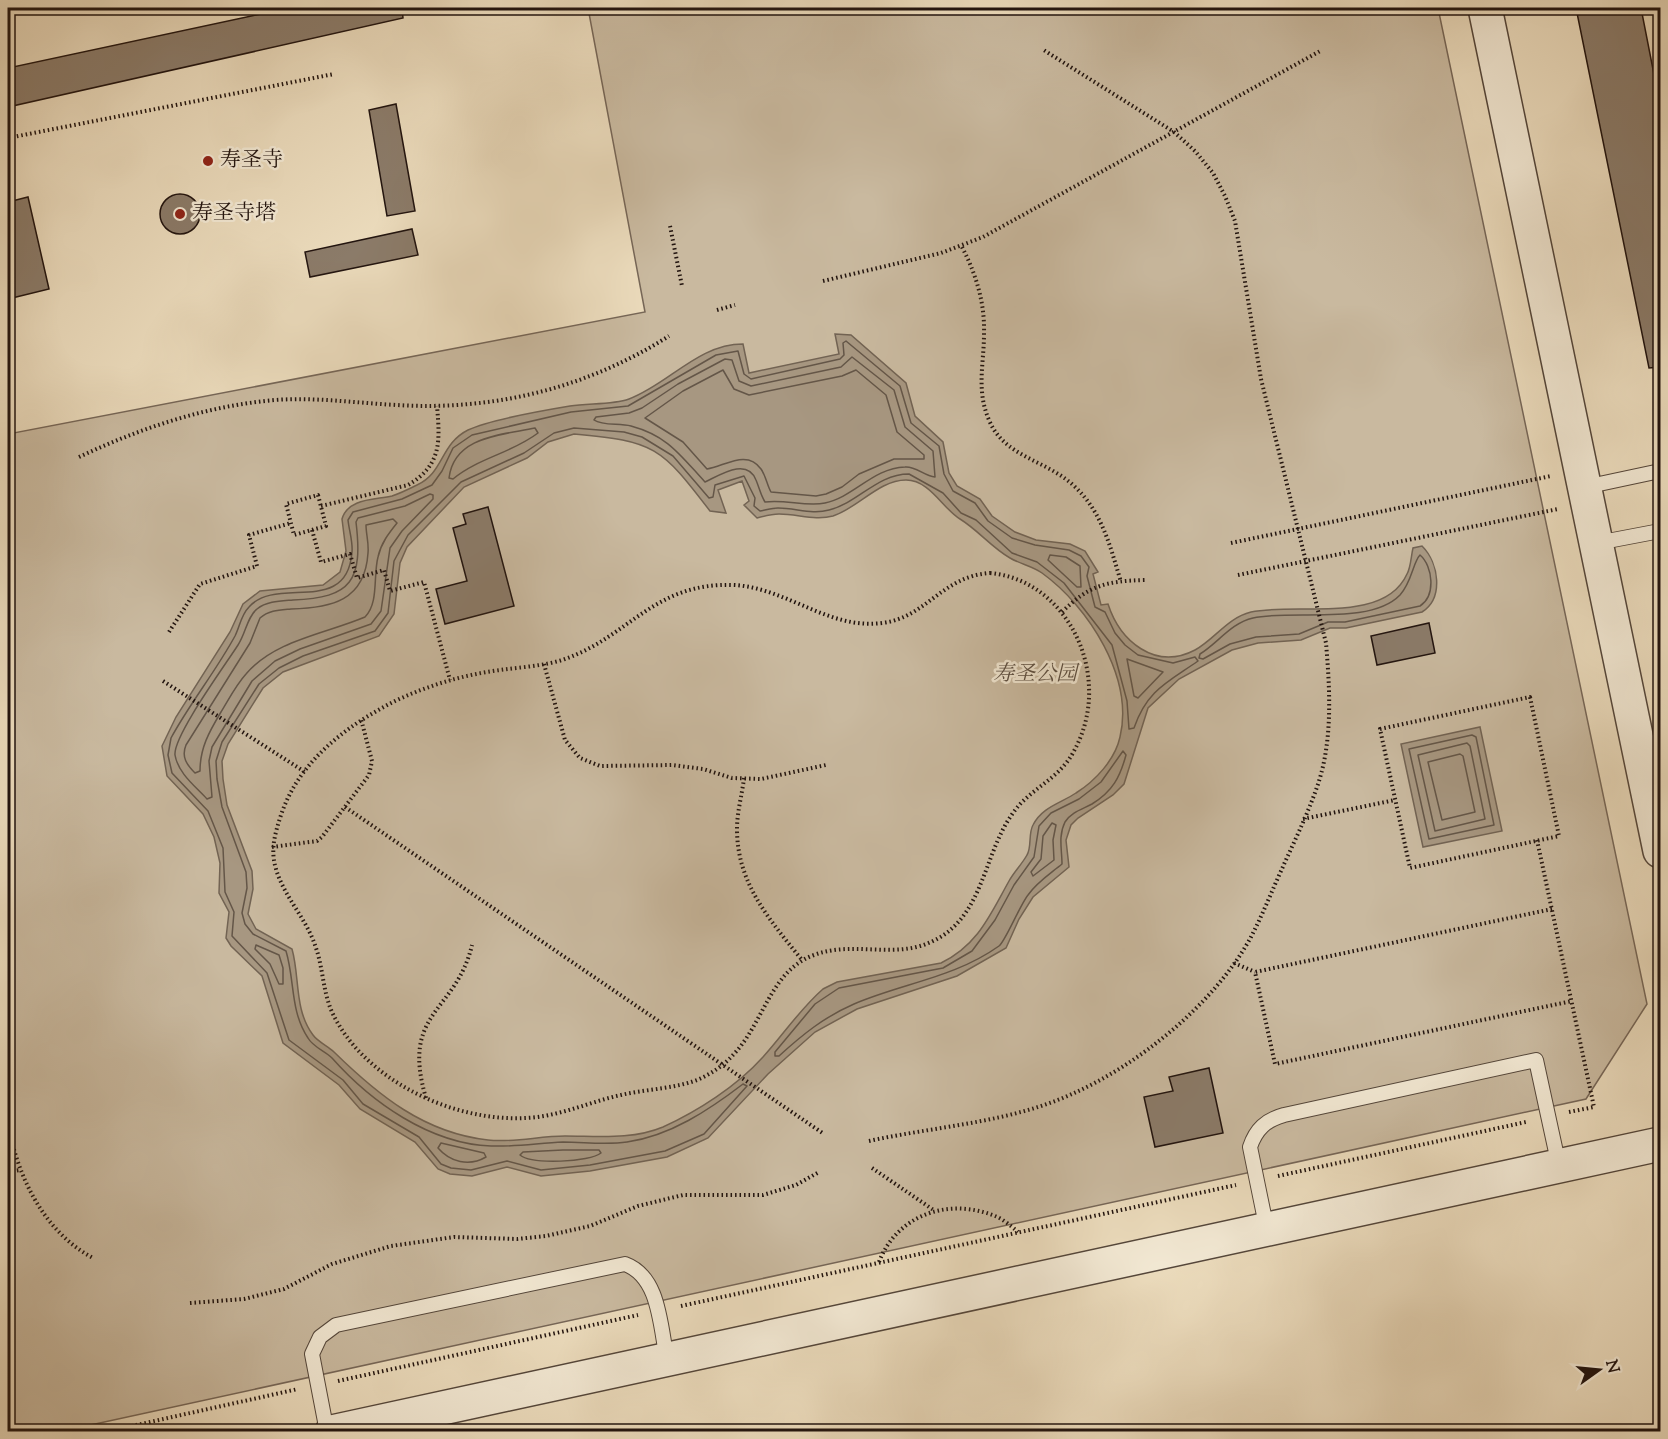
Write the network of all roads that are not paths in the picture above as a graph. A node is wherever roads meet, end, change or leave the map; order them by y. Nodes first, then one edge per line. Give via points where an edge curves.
1 (1485, 8) edge
2 (1660, 471) edge
3 (1585, 486) junction
4 (1660, 531) edge
5 (1597, 543) junction
6 (1660, 851) edge
7 (1660, 1144) edge
8 (1559, 1166) junction
9 (1267, 1230) junction
10 (667, 1359) junction
11 (327, 1431) edge
12 (332, 1431) edge

1 - 3 street
2 - 3 lane
3 - 5 street
4 - 5 lane
5 - 6 street
7 - 8 street
8 - 9 street
8 - 9 lane via 1536,1060 1274,1118 1259,1129 1250,1147
9 - 10 street
10 - 11 lane via 649,1283 635,1268 625,1264 348,1322 328,1330 315,1344 312,1354
10 - 12 street

